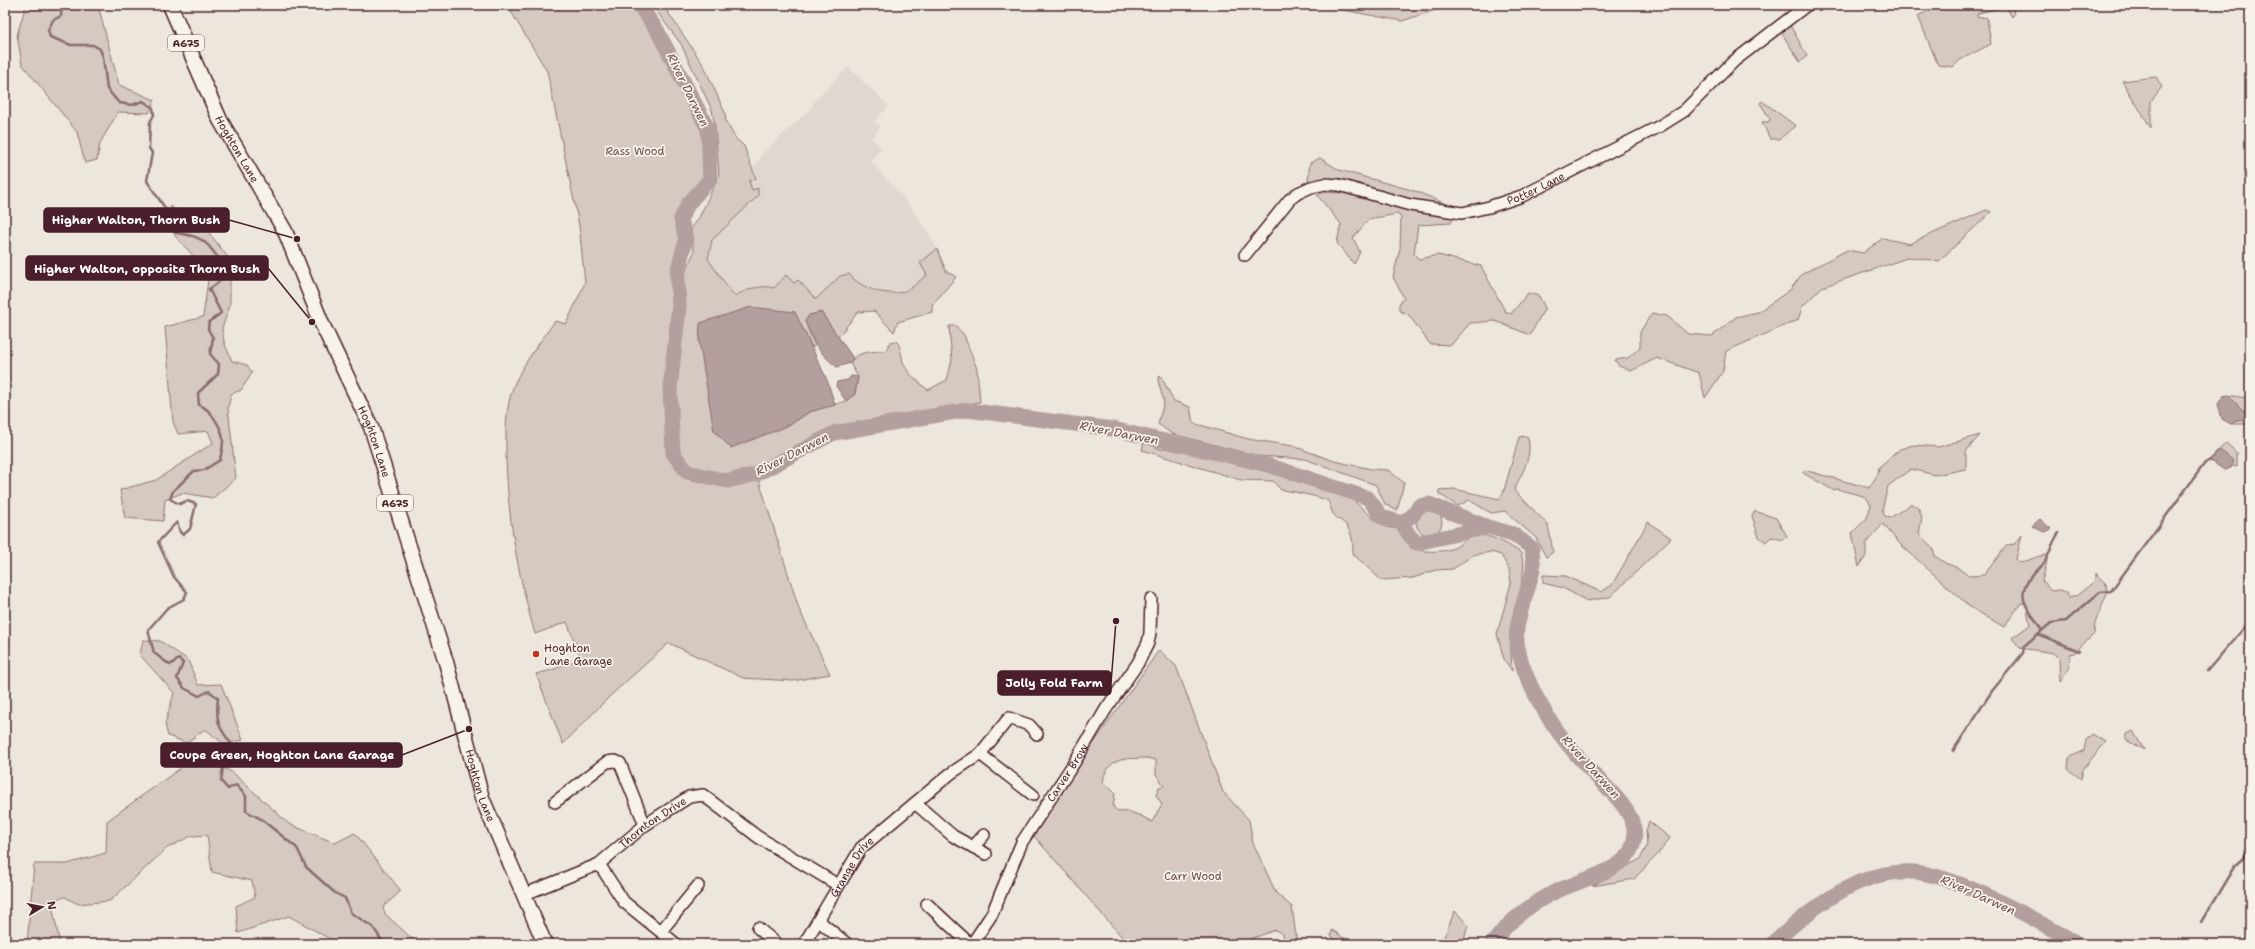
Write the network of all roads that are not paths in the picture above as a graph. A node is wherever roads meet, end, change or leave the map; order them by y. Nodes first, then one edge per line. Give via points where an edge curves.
1 (170, 5) edge
2 (1807, 5) edge
3 (1245, 255) dead end
4 (1151, 599) dead end
5 (1037, 734) dead end
6 (980, 754) junction
7 (1033, 795) dead end
8 (555, 802) dead end
9 (915, 803) junction
10 (645, 825) junction
11 (984, 835) dead end
12 (973, 847) junction
13 (986, 854) dead end
14 (599, 864) junction
15 (838, 885) junction
16 (698, 886) dead end
17 (523, 895) junction
18 (926, 904) dead end
19 (819, 921) junction
20 (758, 928) dead end
21 (661, 931) junction
22 (546, 944) edge
23 (676, 944) edge
24 (777, 944) edge
25 (804, 944) edge
26 (847, 944) edge
27 (971, 944) edge

1 - 17 main road, Hoghton Lane / A675 via 220,120 284,231 322,324 371,427 446,662 482,798
2 - 3 street, Potter Lane via 1734,61 1684,111 1660,126 1522,196 1462,213 1410,205 1339,185 1325,184 1311,187 1289,200
4 - 27 street, Carver Brow via 1149,638 1138,663 1022,842 992,914
5 - 6 street, Grange Drive via 1030,725 1009,718
6 - 7 street
6 - 9 street, Grange Drive via 950,774
8 - 10 street via 607,762 615,761 620,763
9 - 12 street via 953,836
9 - 15 street, Grange Drive via 861,848
10 - 14 street, Thornton Drive
10 - 15 street, Thornton Drive via 689,797 703,795 758,837
11 - 12 street
12 - 13 street
14 - 17 street, Thornton Drive
14 - 21 street via 624,902
15 - 19 street, Grange Drive
16 - 21 street
17 - 22 main road, Hoghton Lane / A675
18 - 27 street
19 - 25 street, Grange Drive
19 - 26 street
20 - 24 street
21 - 23 street

